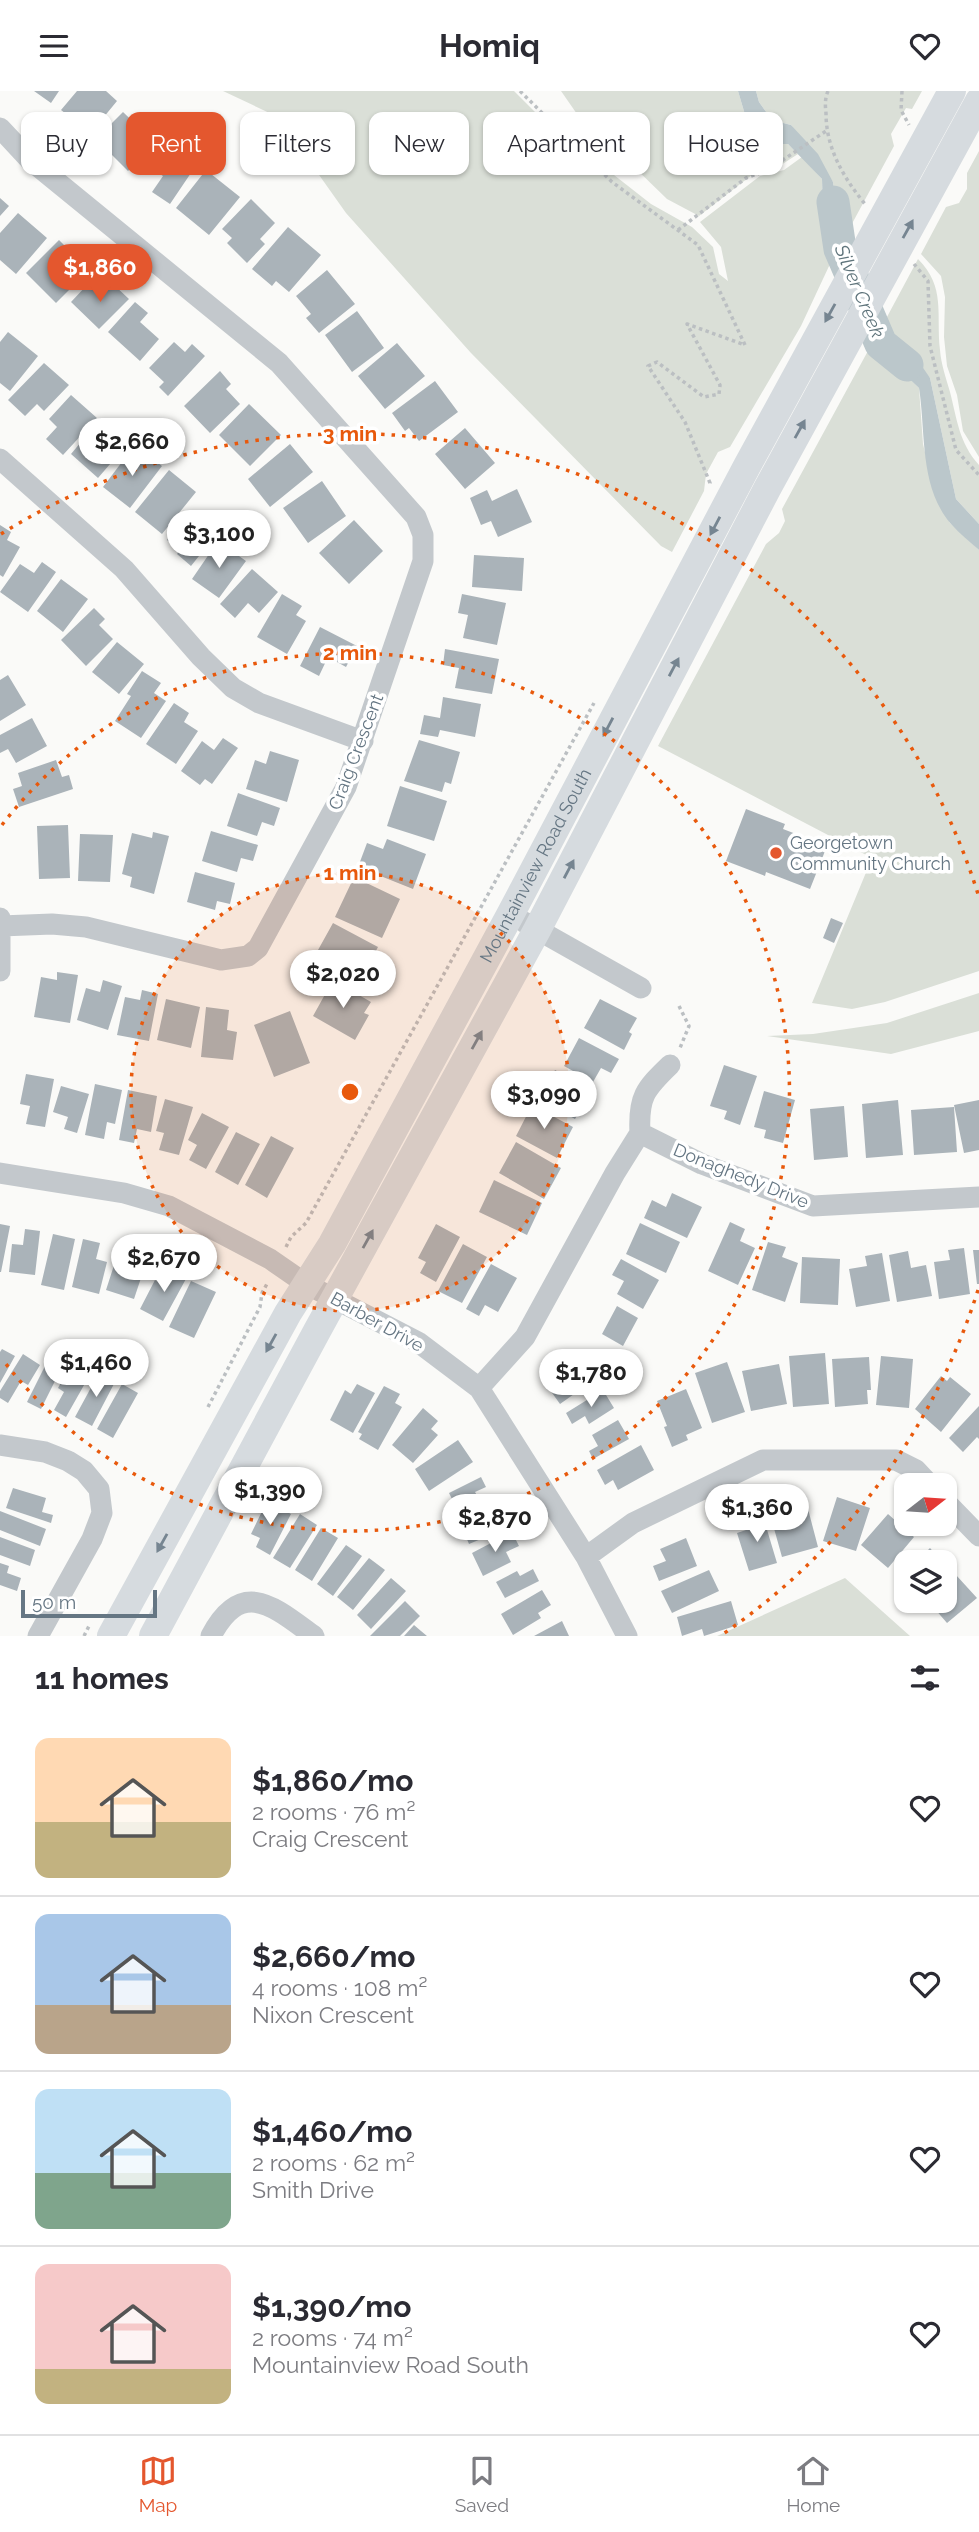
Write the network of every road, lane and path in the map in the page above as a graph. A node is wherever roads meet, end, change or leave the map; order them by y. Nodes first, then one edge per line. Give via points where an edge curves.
1 (520, 91) edge
2 (902, 91) edge
3 (952, 91) edge
4 (979, 101) edge
5 (910, 127) dead end
6 (0, 128) edge
7 (826, 131) dead end
8 (678, 230) junction
9 (0, 459) edge
10 (704, 495) dead end
11 (594, 703) dead end
12 (363, 741) junction
13 (510, 915) junction
14 (1, 922) edge
15 (537, 930) junction
16 (0, 971) edge
17 (641, 988) dead end
18 (679, 1006) dead end
19 (670, 1065) joint
20 (640, 1133) junction
21 (0, 1173) edge
22 (979, 1198) edge
23 (278, 1264) junction
24 (306, 1284) junction
25 (335, 1299) junction
26 (479, 1388) junction
27 (203, 1416) dead end
28 (0, 1445) edge
29 (919, 1473) edge
30 (957, 1513) edge
31 (979, 1536) edge
32 (586, 1557) junction
33 (101, 1630) edge
34 (38, 1636) edge
35 (84, 1636) edge
36 (153, 1636) edge
37 (211, 1636) edge
38 (314, 1636) edge
39 (627, 1636) edge

1 - 8 path via 612,182
2 - 5 path via 901,110
3 -> 13 main road, Mountainview Road South
15 -> 4 main road, Mountainview Road South via 767,489
6 - 12 street, Craig Crescent via 29,159 279,363 416,517 424,535 422,561
7 - 8 path via 768,170 746,178
8 - 10 path via 698,244 745,345 687,324 720,385 719,394 704,397 657,362 648,366 685,422 710,483
9 - 12 street via 124,569 233,688 259,703
11 - 23 path via 306,1223 291,1237
12 - 14 street, Craig Crescent via 337,806 267,933 248,956 221,961 86,927
13 - 15 street
13 - 24 main road, Mountainview Road South
14 - 16 street
15 - 17 street
25 -> 15 main road, Mountainview Road South
18 - 19 path via 689,1026
19 - 20 street via 648,1085 639,1111
20 - 22 street, Donaghedy Drive via 702,1164 813,1206
20 - 26 street via 524,1337
21 - 23 street, Barber Drive via 158,1202
23 - 24 street, Barber Drive
23 - 27 path
24 - 25 street, Barber Drive
24 -> 33 main road, Mountainview Road South
25 - 26 street, Barber Drive via 418,1342
25 - 36 main road, Mountainview Road South
26 - 32 street, Barber Drive
28 - 34 street via 68,1461 99,1489 102,1513 92,1539
29 - 32 street via 896,1460 763,1460 633,1523
30 - 31 street
32 - 39 street, Barber Drive
33 - 35 path
37 - 38 street via 238,1603 254,1601 280,1611

